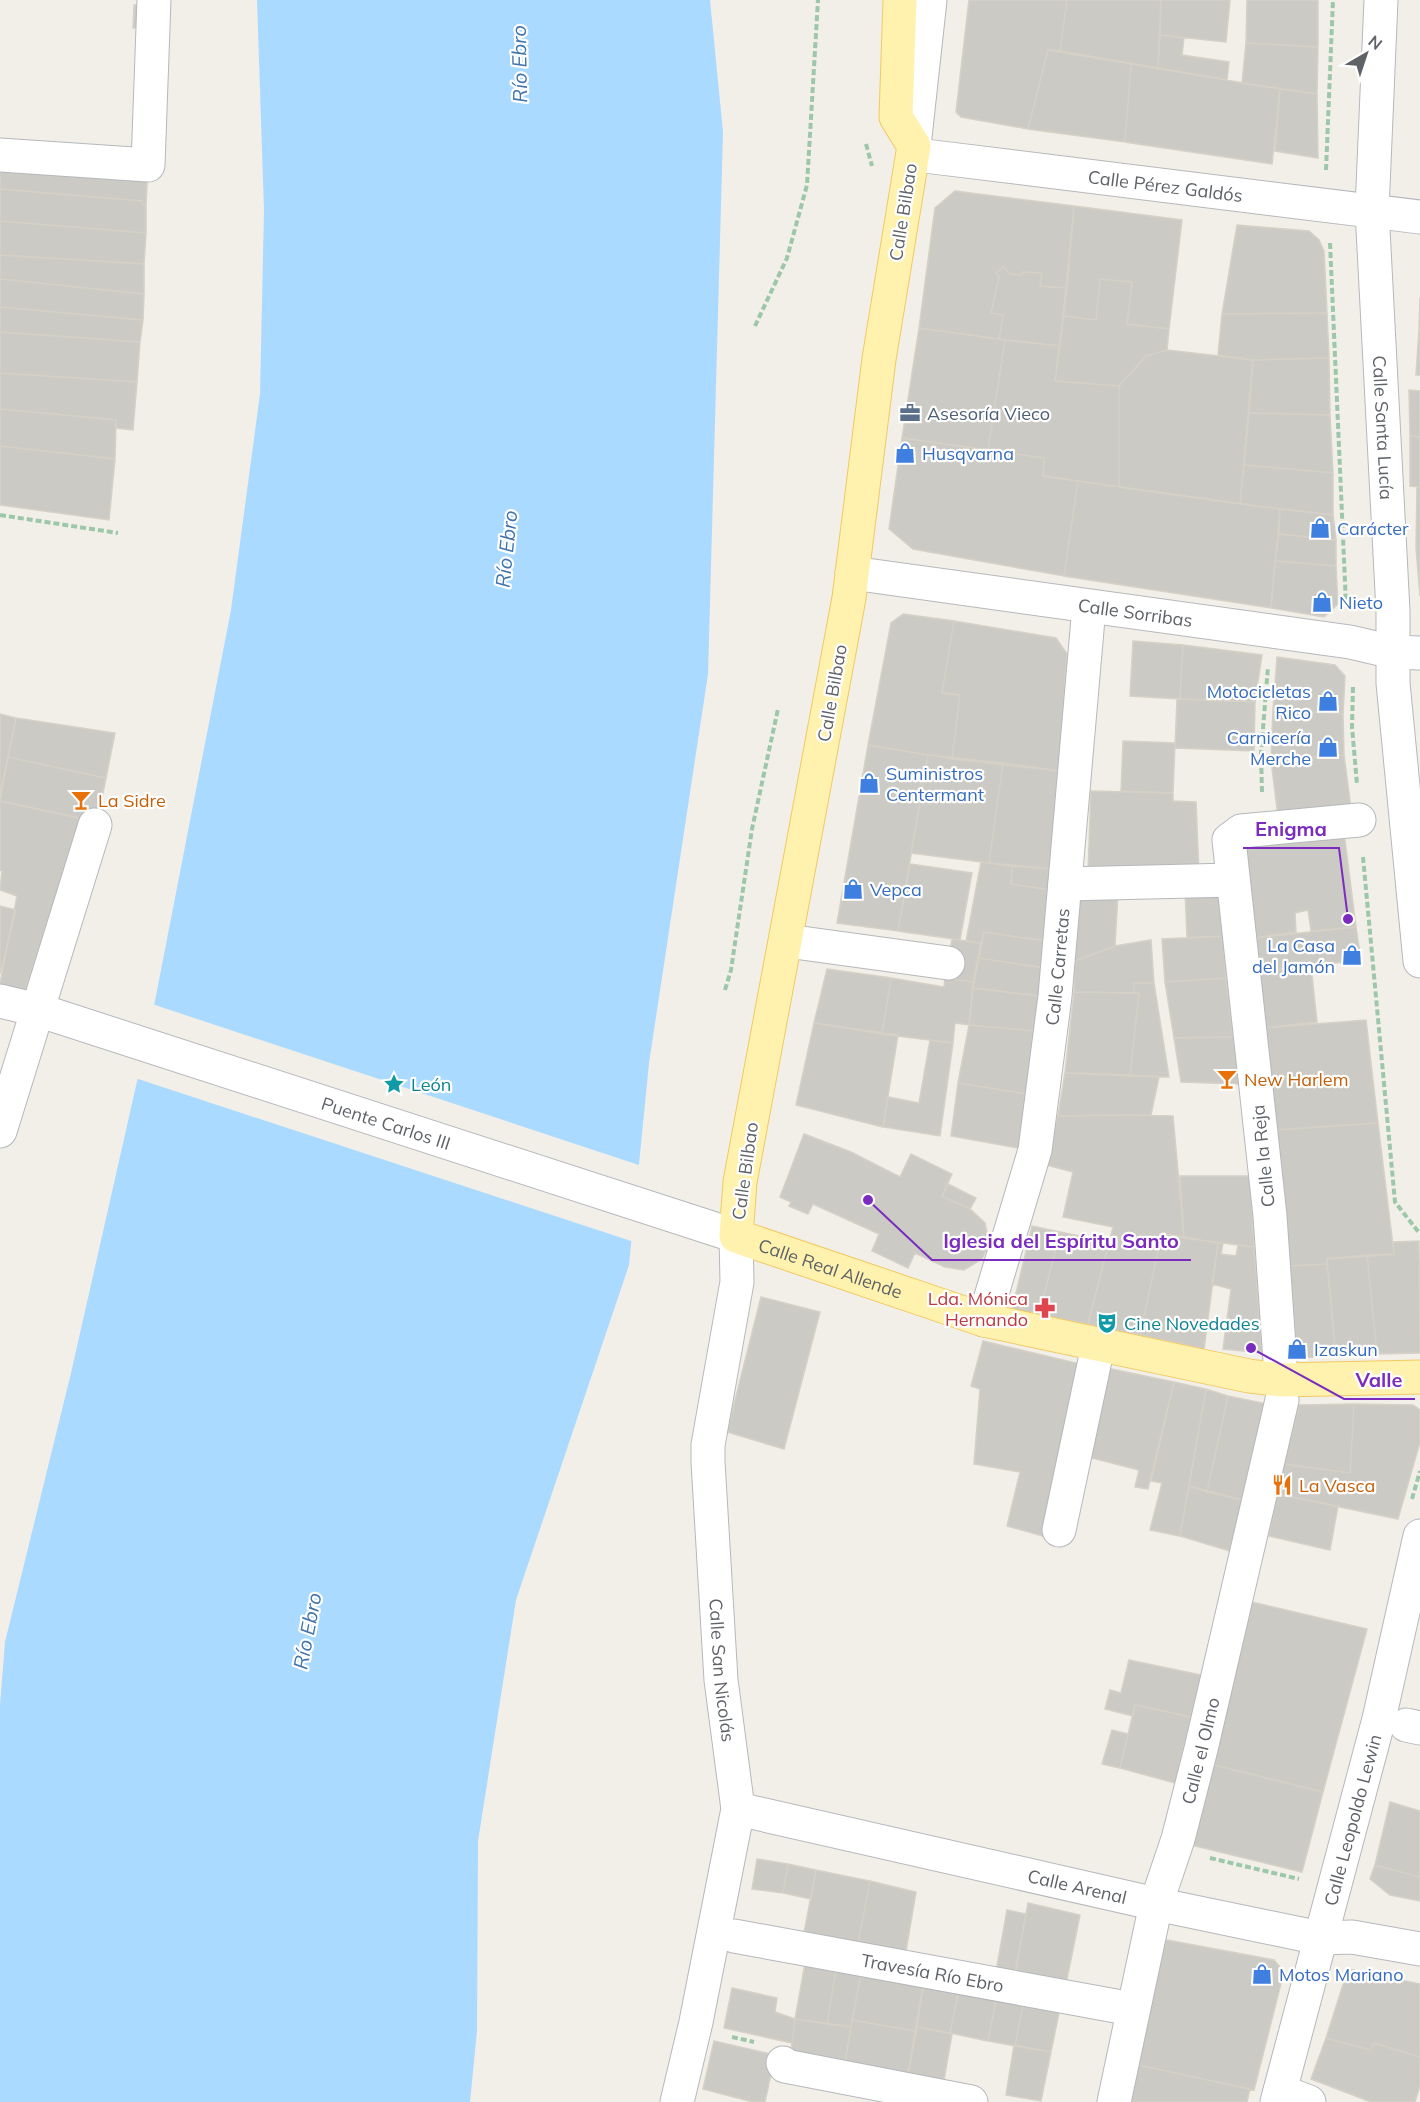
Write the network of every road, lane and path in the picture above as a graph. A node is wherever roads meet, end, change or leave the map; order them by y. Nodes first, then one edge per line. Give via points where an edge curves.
1 (154, 0) edge
2 (818, 0) edge
3 (900, 0) edge
4 (930, 0) edge
5 (1333, 0) edge
6 (1381, 0) edge
7 (914, 147) junction
8 (0, 155) edge
9 (1325, 177) dead end
10 (1372, 210) junction
11 (1420, 217) edge
12 (1329, 238) dead end
13 (755, 326) dead end
14 (0, 515) edge
15 (118, 533) dead end
16 (852, 573) junction
17 (1089, 607) junction
18 (1347, 611) dead end
19 (1407, 652) edge
20 (1268, 664) dead end
21 (1353, 683) dead end
22 (778, 709) dead end
23 (1359, 820) junction
24 (95, 825) dead end
25 (1264, 830) junction
26 (1233, 880) junction
27 (1065, 884) junction
28 (787, 941) junction
29 (1420, 961) edge
30 (948, 963) dead end
31 (725, 990) dead end
32 (0, 1001) edge
33 (38, 1010) junction
34 (0, 1131) edge
35 (1420, 1234) edge
36 (736, 1236) junction
37 (984, 1320) junction
38 (1095, 1360) dead end
39 (1280, 1361) dead end
40 (1420, 1377) edge
41 (1281, 1400) dead end
42 (1059, 1530) dead end
43 (1420, 1536) edge
44 (738, 1809) junction
45 (1174, 1849) junction
46 (1333, 1887) junction
47 (1156, 1904) junction
48 (734, 1936) dead end
49 (1320, 1938) junction
50 (1420, 1949) edge
51 (1132, 2009) junction
52 (783, 2063) dead end
53 (1288, 2098) edge
54 (677, 2102) edge
55 (971, 2102) edge
56 (1114, 2102) edge

1 - 8 street via 148,165
2 - 13 path via 807,185 787,258
3 - 7 main road, Calle Bilbao via 896,117
4 - 7 street, Calle Bilbao
5 - 9 path
6 - 10 street, Calle Santa Lucía
7 - 10 street, Calle Pérez Galdós via 925,156 951,161
7 - 16 main road, Calle Bilbao via 879,359
10 - 11 street, Calle Pérez Galdós
10 - 19 street, Calle Santa Lucía
12 - 18 path
14 - 15 path
16 - 17 street, Calle Sorribas
16 - 28 main road, Calle Bilbao
17 - 19 street, Calle Sorribas
17 - 27 street, Calle Carretas
19 - 29 street, Calle Santa Lucía via 1393,683
20 - 25 path via 1261,753
21 - 23 path
22 - 31 path via 752,829
23 - 25 street
23 - 35 path via 1395,1202
24 - 33 street
25 - 26 street, Calle la Reja via 1241,831 1229,840
26 - 27 street
26 - 39 street, Calle la Reja via 1270,1216
27 - 37 street, Calle Carretas via 1035,1150
28 - 30 street
28 - 36 main road, Calle Bilbao via 740,1182
32 - 33 street, Puente Carlos III
33 - 34 street
33 - 36 street, Puente Carlos III
36 - 37 main road, Calle Real Allende
36 - 44 street, Calle San Nicolás via 737,1282 708,1462 721,1680
37 - 40 main road, Calle Real Allende via 1281,1380
38 - 42 street
41 - 45 street, Calle el Olmo via 1201,1749
43 - 46 street, Calle Leopoldo Lewin via 1379,1719
44 - 47 street, Calle Arenal
44 - 54 street, Calle San Nicolás
45 - 46 path
45 - 47 street, Calle el Olmo
46 - 49 street, Calle Leopoldo Lewin
47 - 49 street, Calle Arenal
47 - 51 street, Calle el Olmo
48 - 51 street, Travesía Río Ebro
49 - 50 street, Calle Arenal via 1352,1937
49 - 53 street, Calle Leopoldo Lewin
51 - 56 street, Calle el Olmo
52 - 55 street

